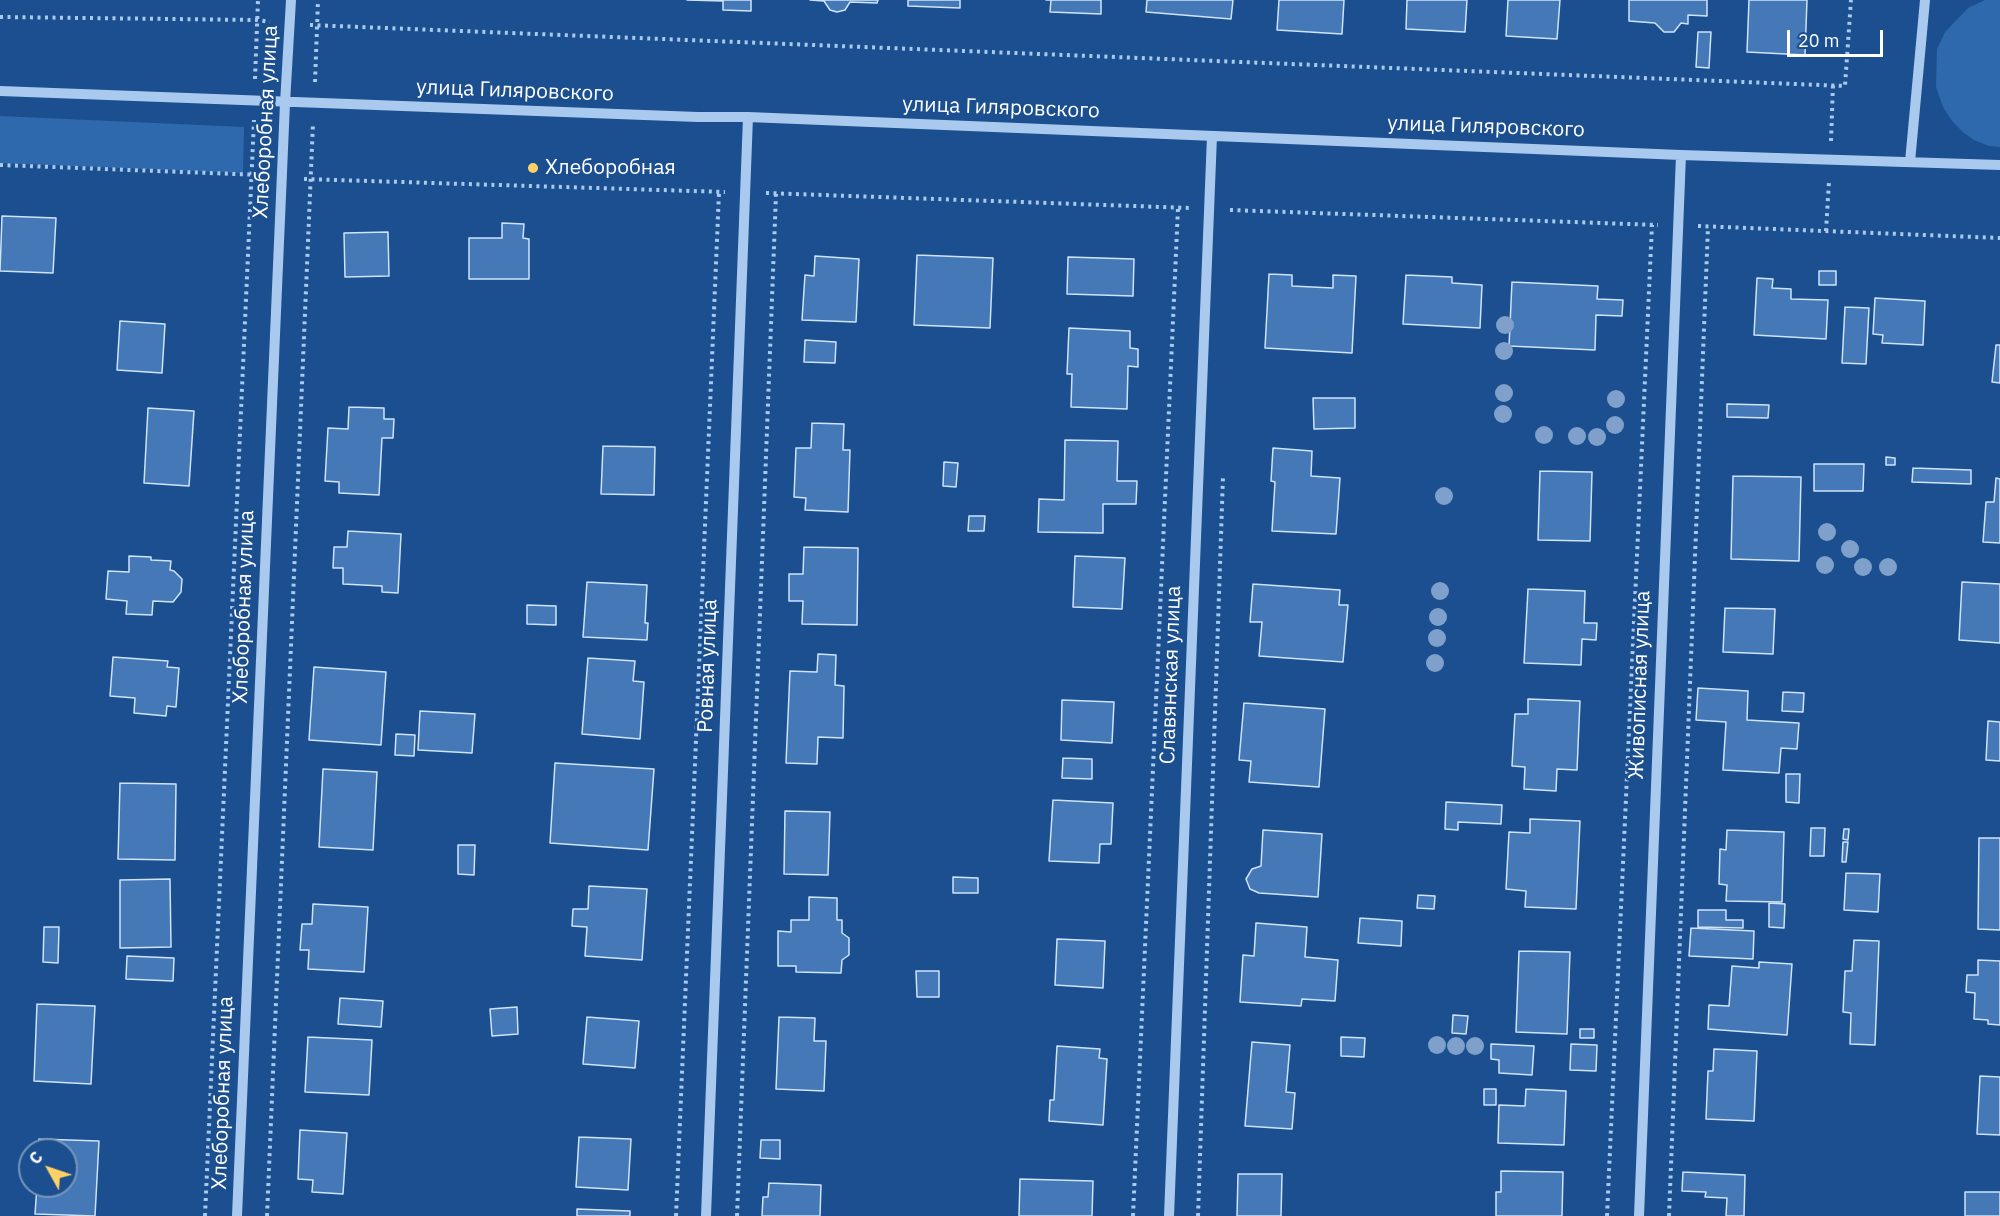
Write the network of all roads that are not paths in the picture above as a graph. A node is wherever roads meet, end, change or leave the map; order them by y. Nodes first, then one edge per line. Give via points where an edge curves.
1 (291, 0) edge
2 (1925, 0) edge
3 (0, 92) edge
4 (285, 103) junction
5 (748, 117) junction
6 (1212, 136) junction
7 (1682, 155) junction
8 (1910, 162) junction
9 (2000, 165) edge
10 (237, 1216) edge
11 (706, 1216) edge
12 (1169, 1216) edge
13 (1639, 1216) edge

1 - 4 street, Хлеборобная улица
2 - 8 street
3 - 4 street, улица Гиляровского
4 - 5 street, улица Гиляровского
4 - 10 street, Хлеборобная улица
5 - 6 street, улица Гиляровского
5 - 11 street, Ровная улица
6 - 7 street, улица Гиляровского
6 - 12 street, Славянская улица
7 - 8 street, улица Гиляровского
7 - 13 street, Живописная улица
8 - 9 street, улица Гиляровского

